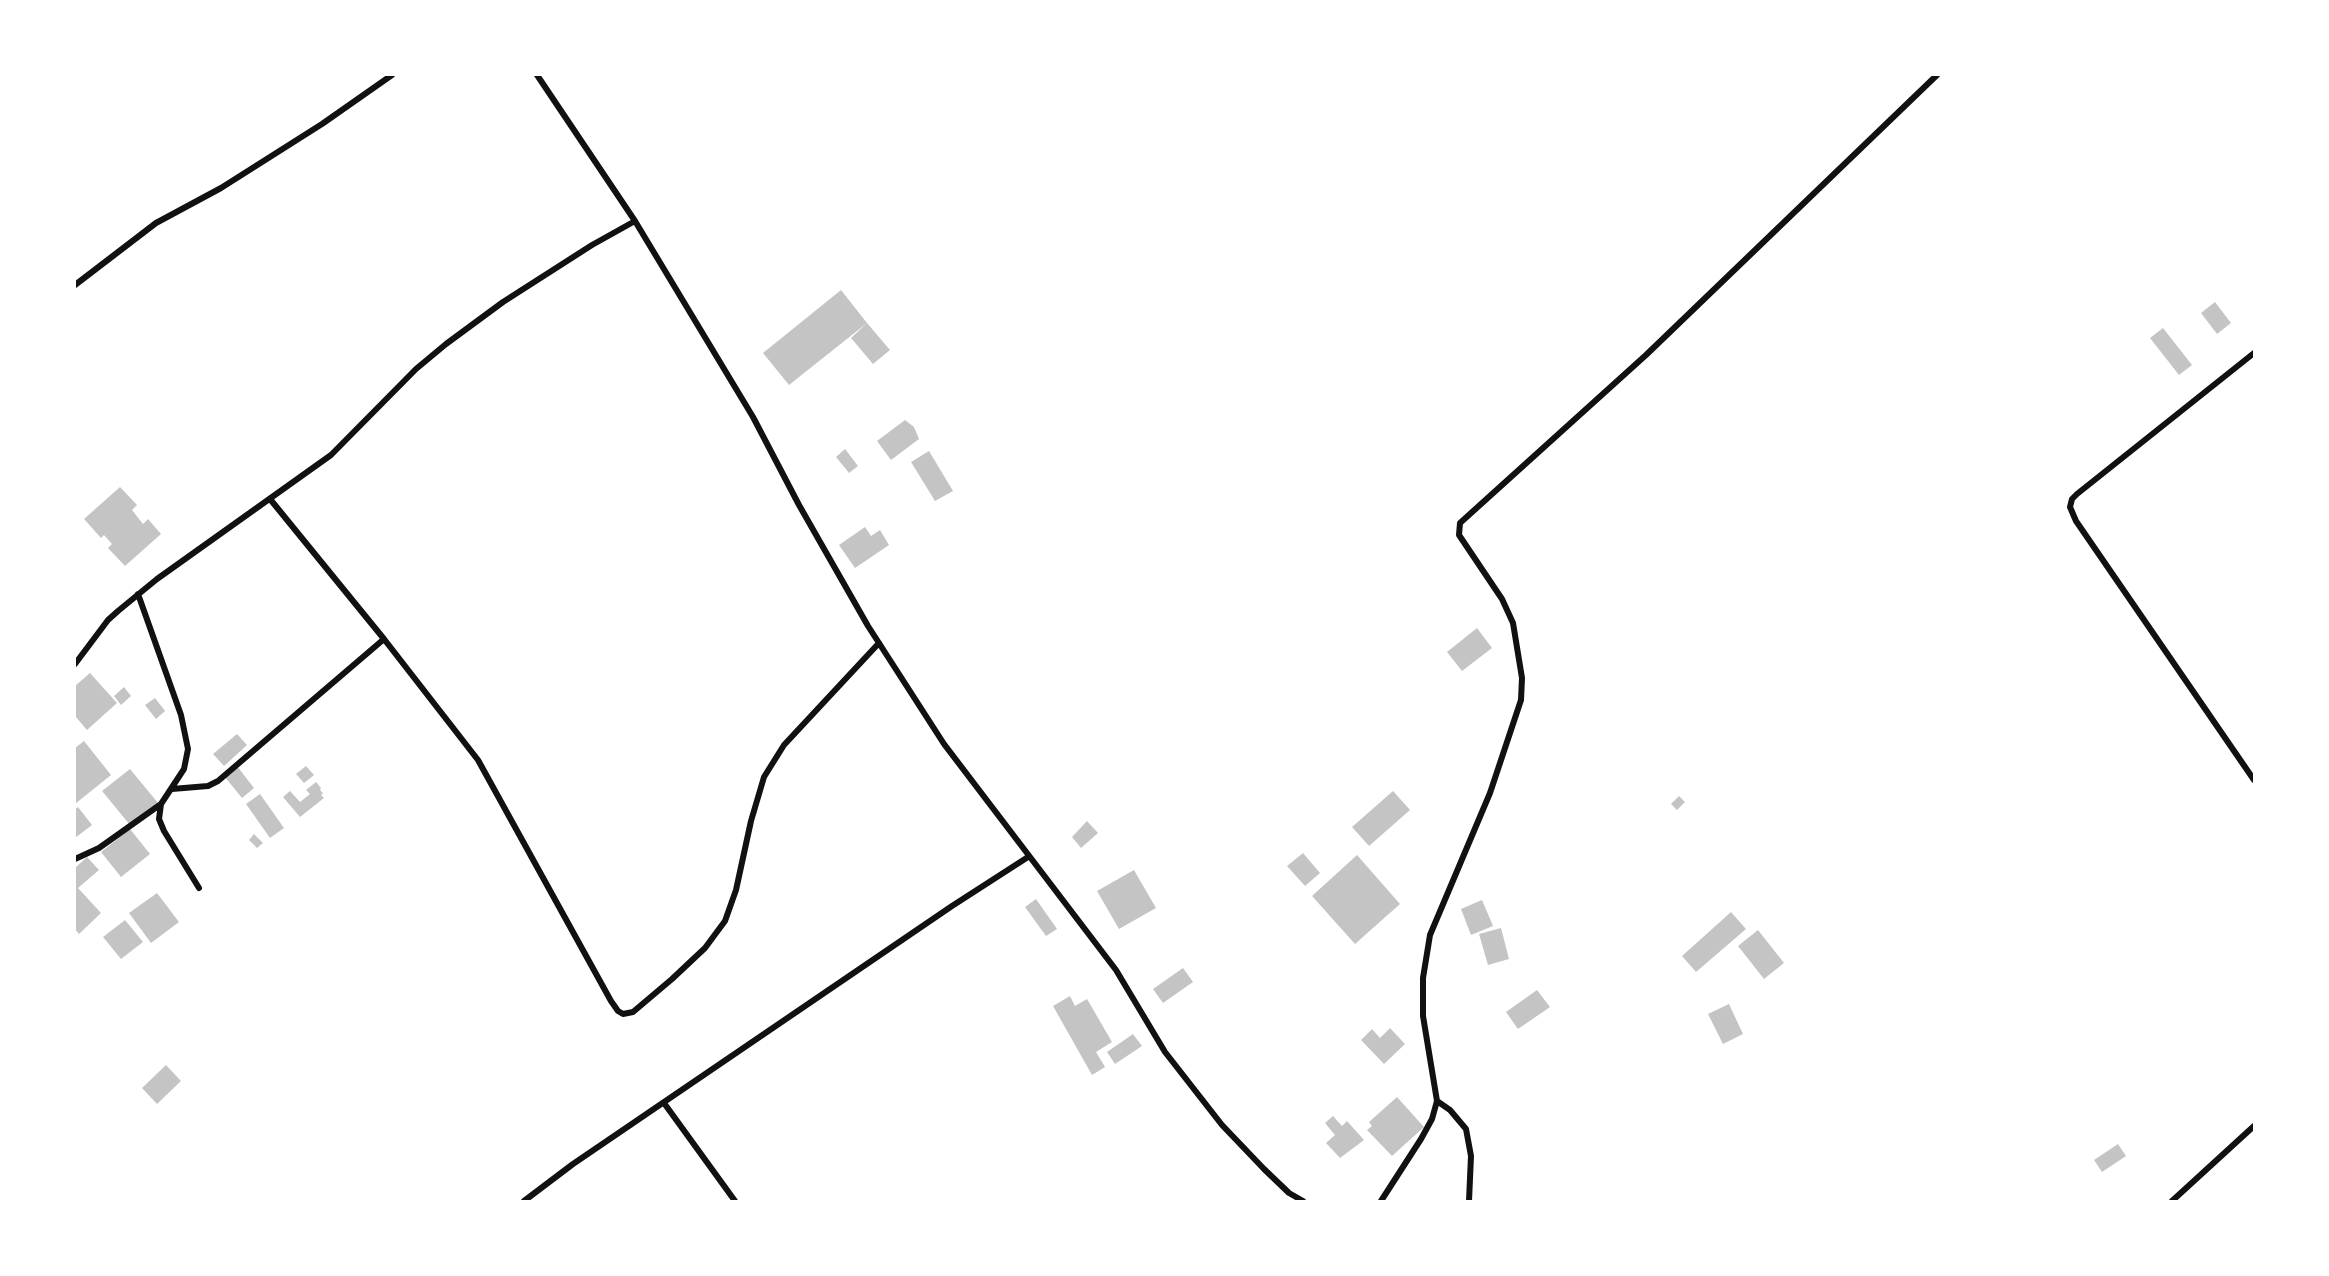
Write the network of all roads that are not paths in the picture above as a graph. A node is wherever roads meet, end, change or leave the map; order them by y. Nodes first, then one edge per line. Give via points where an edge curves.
1 (392, 75) edge
2 (537, 75) edge
3 (1937, 75) edge
4 (635, 221) junction
5 (75, 285) edge
6 (2254, 353) edge
7 (270, 499) junction
8 (138, 594) junction
9 (384, 639) junction
10 (879, 643) junction
11 (75, 664) edge
12 (2254, 780) edge
13 (172, 789) junction
14 (161, 804) junction
15 (1028, 856) junction
16 (75, 859) edge
17 (199, 888) dead end
18 (1437, 1101) junction
19 (664, 1103) junction
20 (2254, 1126) edge
21 (524, 1201) edge
22 (735, 1201) edge
23 (1303, 1201) edge
24 (1381, 1201) edge
25 (1469, 1201) edge
26 (2172, 1201) edge

1 - 5 street via 221,188 156,223
2 - 4 street
3 - 18 street via 1646,355 1460,523 1459,534 1502,599 1513,623 1522,678 1521,700 1490,793 1430,935 1423,978 1423,1016
4 - 7 street via 503,302 446,344 331,455
4 - 10 street via 753,417
6 - 12 street via 2077,494 2070,507
7 - 8 street
7 - 9 street
8 - 11 street via 108,620
8 - 13 street via 181,715 188,749 184,770
9 - 10 street via 478,760 611,1001 623,1014 633,1012 672,979 705,948 725,921 764,777 784,745
9 - 13 street via 218,781 208,786
10 - 15 street via 944,744
13 - 14 street
14 - 16 street via 99,848
14 - 17 street via 159,819 164,831
15 - 19 street
15 - 23 street via 1116,970 1165,1052 1222,1125 1264,1170
18 - 24 street via 1421,1139
18 - 25 street via 1466,1130 1471,1156
19 - 21 street
19 - 22 street
20 - 26 street

